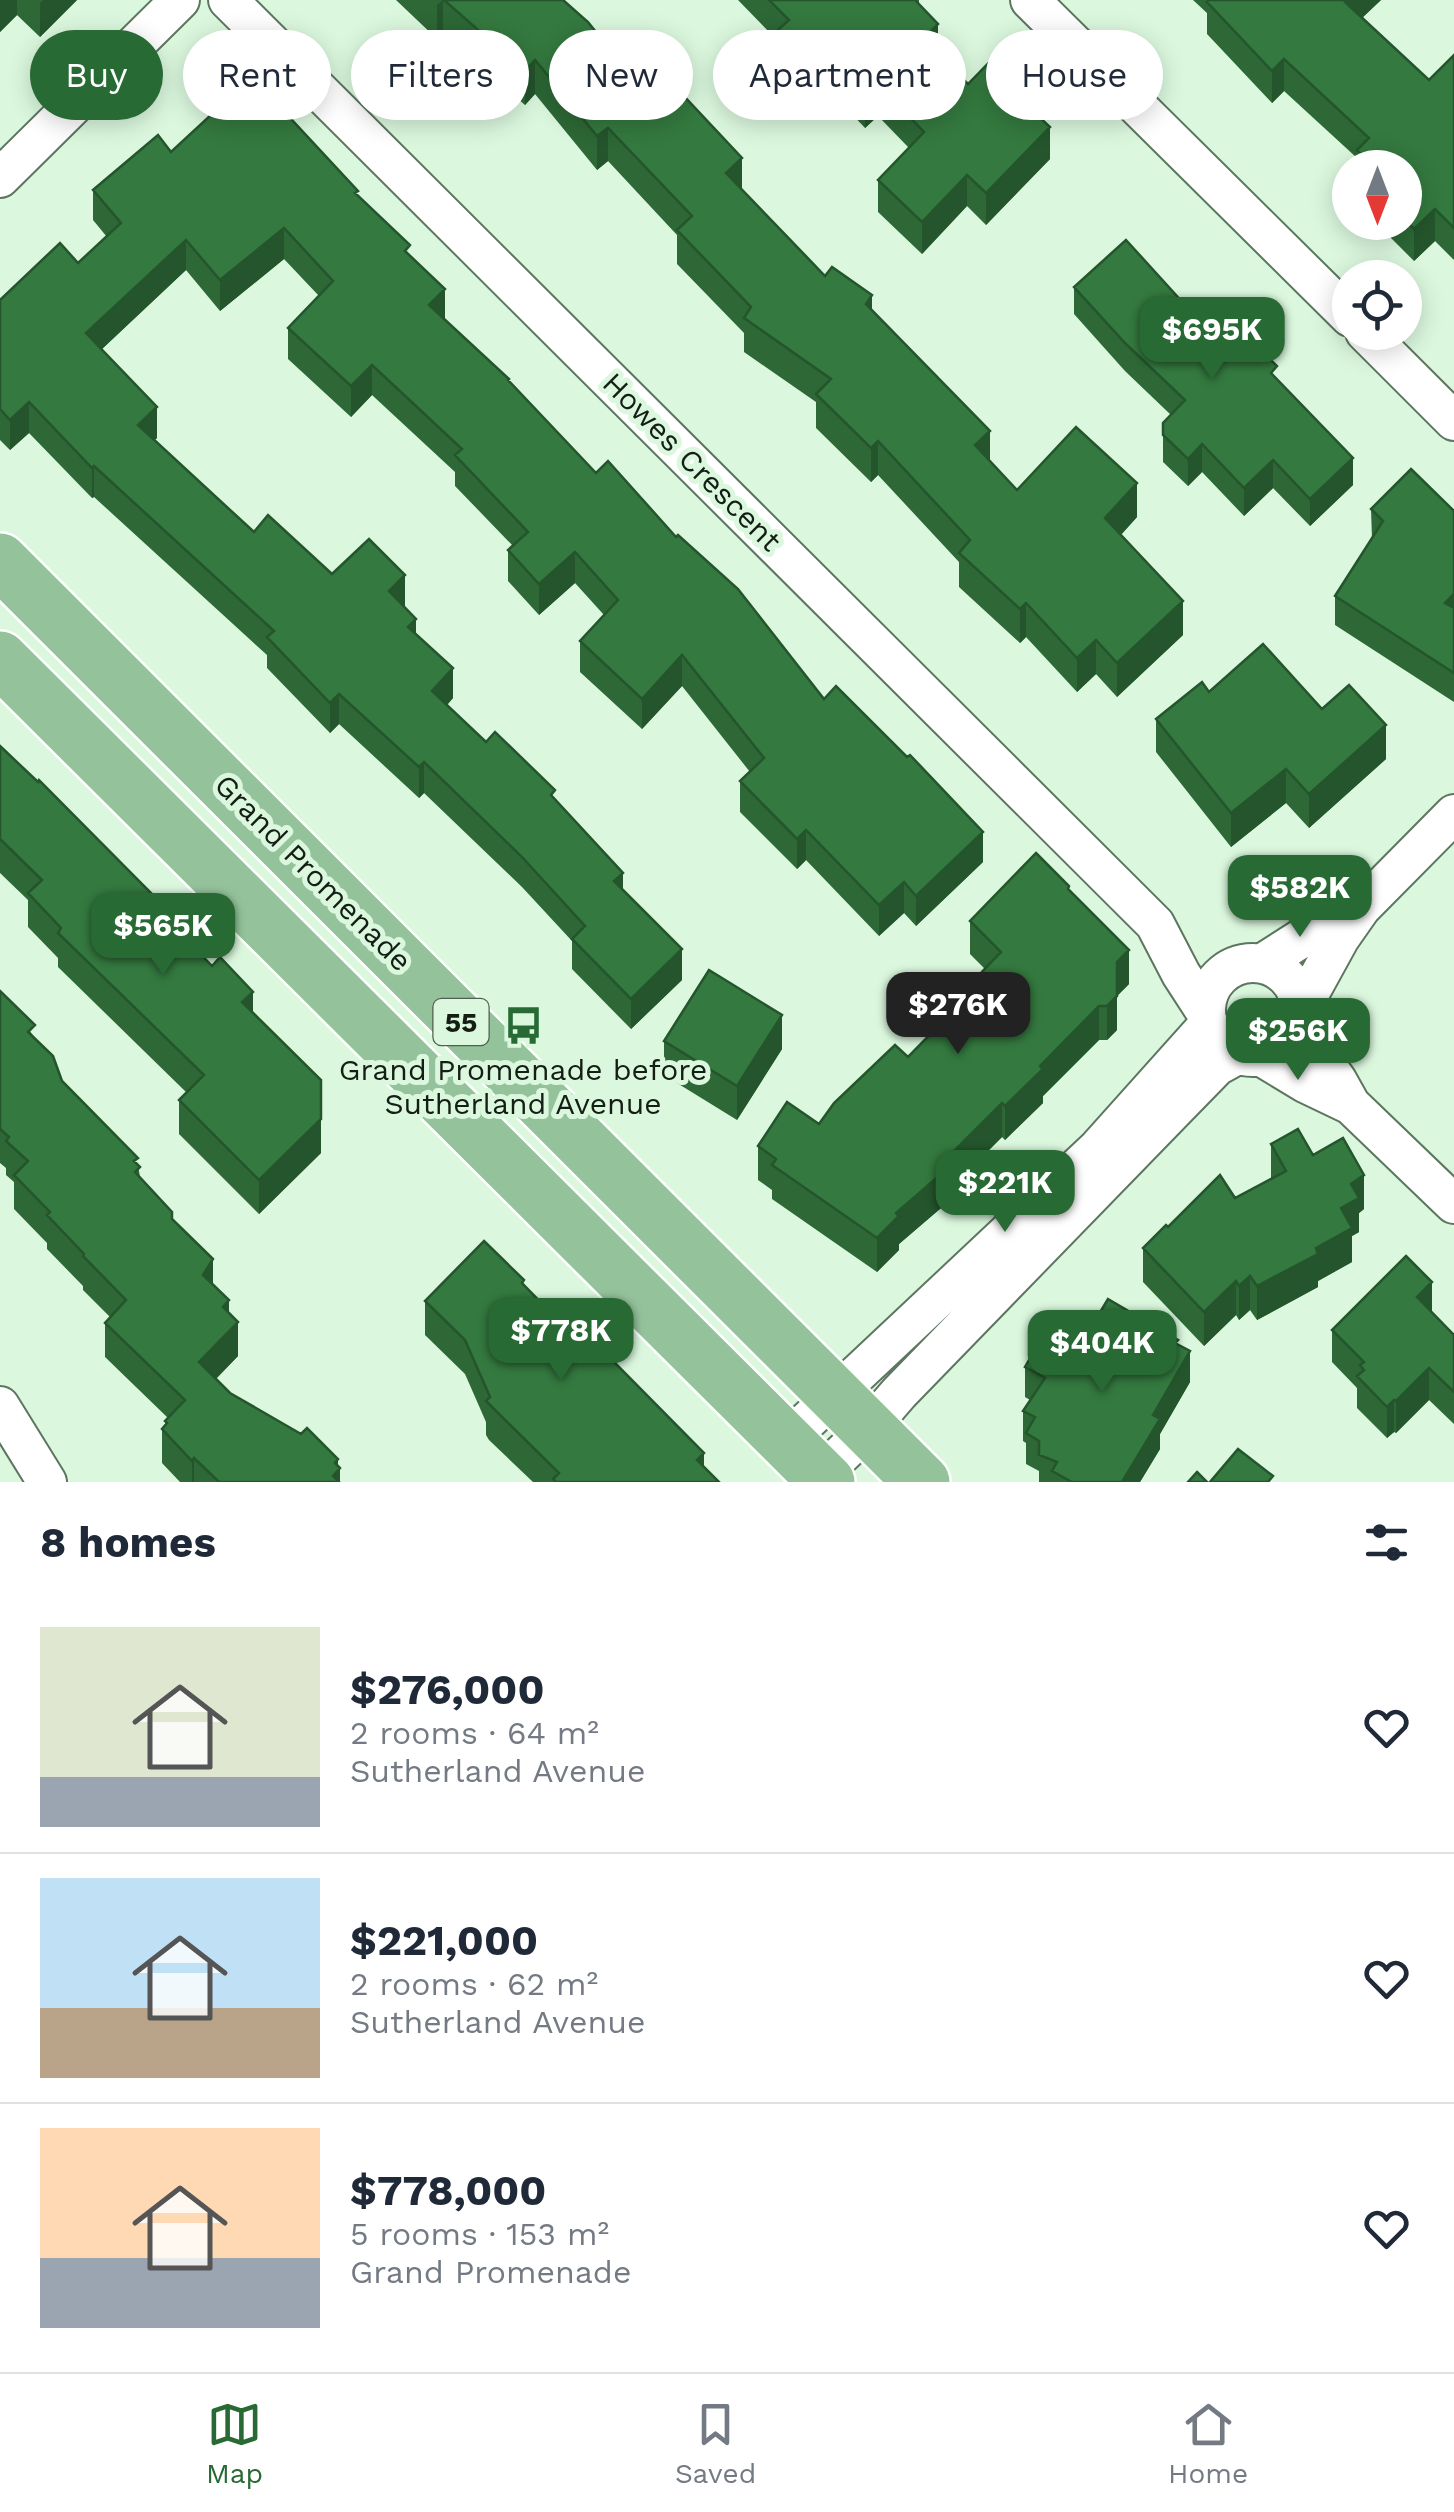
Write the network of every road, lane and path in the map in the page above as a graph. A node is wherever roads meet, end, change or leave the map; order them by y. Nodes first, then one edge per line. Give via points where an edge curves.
1 (180, 0) edge
2 (228, 0) edge
3 (1030, 0) edge
4 (0, 178) edge
5 (1332, 300) edge
6 (1383, 350) edge
7 (1454, 421) edge
8 (0, 561) edge
9 (0, 659) edge
10 (1454, 814) edge
11 (1360, 908) junction
12 (1155, 924) junction
13 (1249, 965) junction
14 (1207, 1017) junction
15 (1300, 1018) junction
16 (460, 1021) junction
17 (1249, 1056) junction
18 (411, 1067) junction
19 (1351, 1106) junction
20 (1454, 1204) edge
21 (1024, 1241) junction
22 (0, 1406) edge
23 (852, 1413) junction
24 (811, 1466) edge
25 (47, 1482) edge
26 (922, 1482) edge

1 - 4 street
2 - 12 street, Howes Crescent
3 - 5 street
6 - 7 street
8 - 16 main road, Grand Promenade / 55
9 - 18 main road, 55
10 - 11 street
11 - 13 street
11 - 15 street
12 - 13 street, Howes Crescent
12 - 14 street, Howes Crescent
13 - 14 street via 1228,969 1216,980
13 - 15 street via 1289,979
14 - 17 street via 1222,1047
14 - 21 street
15 - 17 street via 1277,1051
15 - 19 street
16 - 18 main road
16 - 23 main road, Grand Promenade / 55
17 - 19 street
17 - 21 street via 1218,1066
18 - 24 main road, 55
19 - 20 street
21 - 23 street
22 - 25 street
23 - 24 street
23 - 26 main road, Grand Promenade / 55

